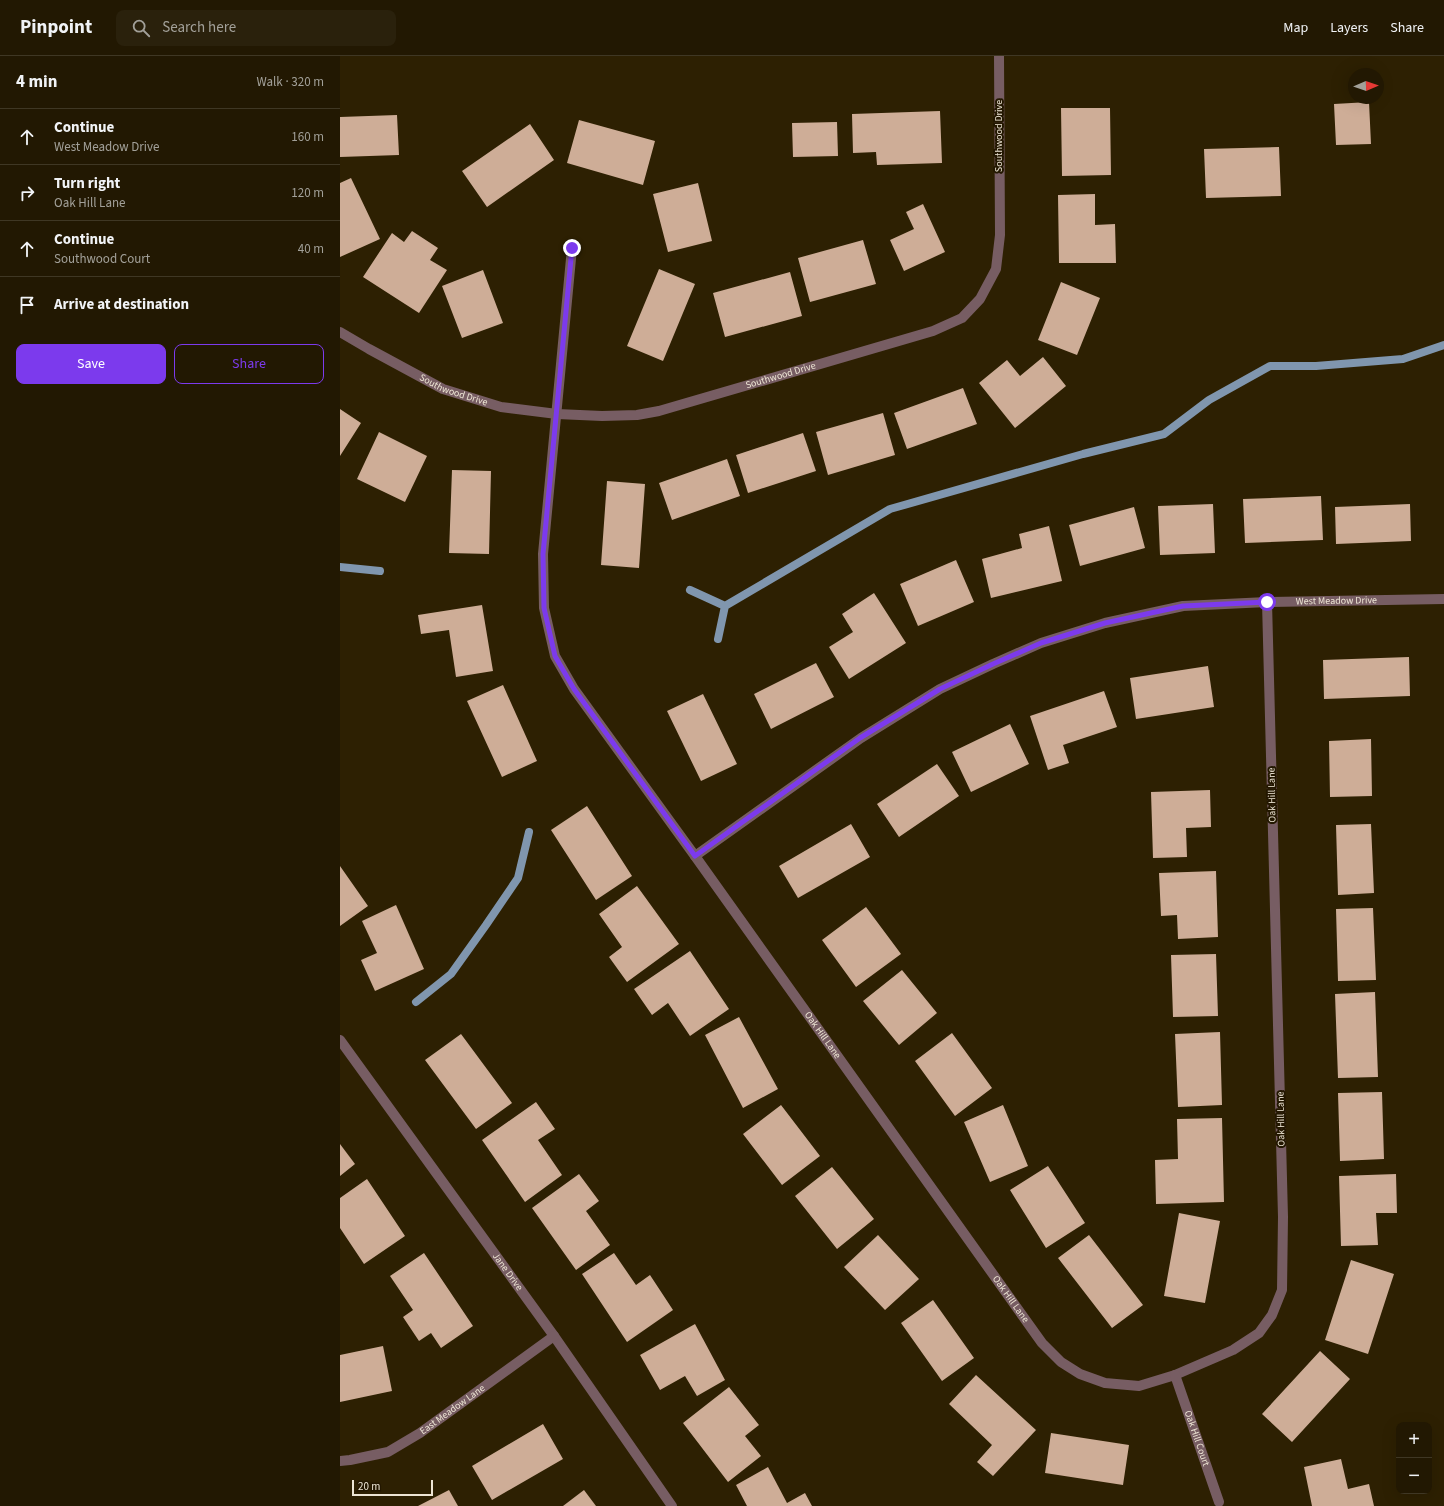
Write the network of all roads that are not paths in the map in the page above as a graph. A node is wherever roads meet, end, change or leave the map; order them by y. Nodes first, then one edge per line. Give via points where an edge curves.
1 (999, 56) edge
2 (572, 248) dead end
3 (340, 332) edge
4 (557, 414) junction
5 (1444, 599) edge
6 (1267, 602) junction
7 (695, 856) junction
8 (340, 1040) edge
9 (554, 1336) junction
10 (1175, 1375) junction
11 (340, 1461) edge
12 (1219, 1502) dead end
13 (672, 1506) edge

1 - 4 street, Southwood Drive via 1000,235 996,269 980,299 962,318 933,331 659,411 637,415
2 - 4 street, Oak Hill Lane
3 - 4 street, Southwood Drive via 443,389 501,407
4 - 7 street, Oak Hill Lane via 543,554 544,608 555,656 574,689
5 - 6 street, West Meadow Drive
6 - 7 street, West Meadow Drive via 1183,606 1105,623 1041,643 993,664 940,689 860,738
6 - 10 street, Oak Hill Lane via 1283,1217 1282,1290 1272,1315 1259,1333 1233,1350
7 - 10 street, Oak Hill Lane via 1042,1343 1061,1362 1080,1374 1105,1383 1139,1386
8 - 9 street, Jane Drive
9 - 11 street, East Meadow Lane via 420,1433 388,1452
9 - 13 street, Jane Drive
10 - 12 street, Oak Hill Court

